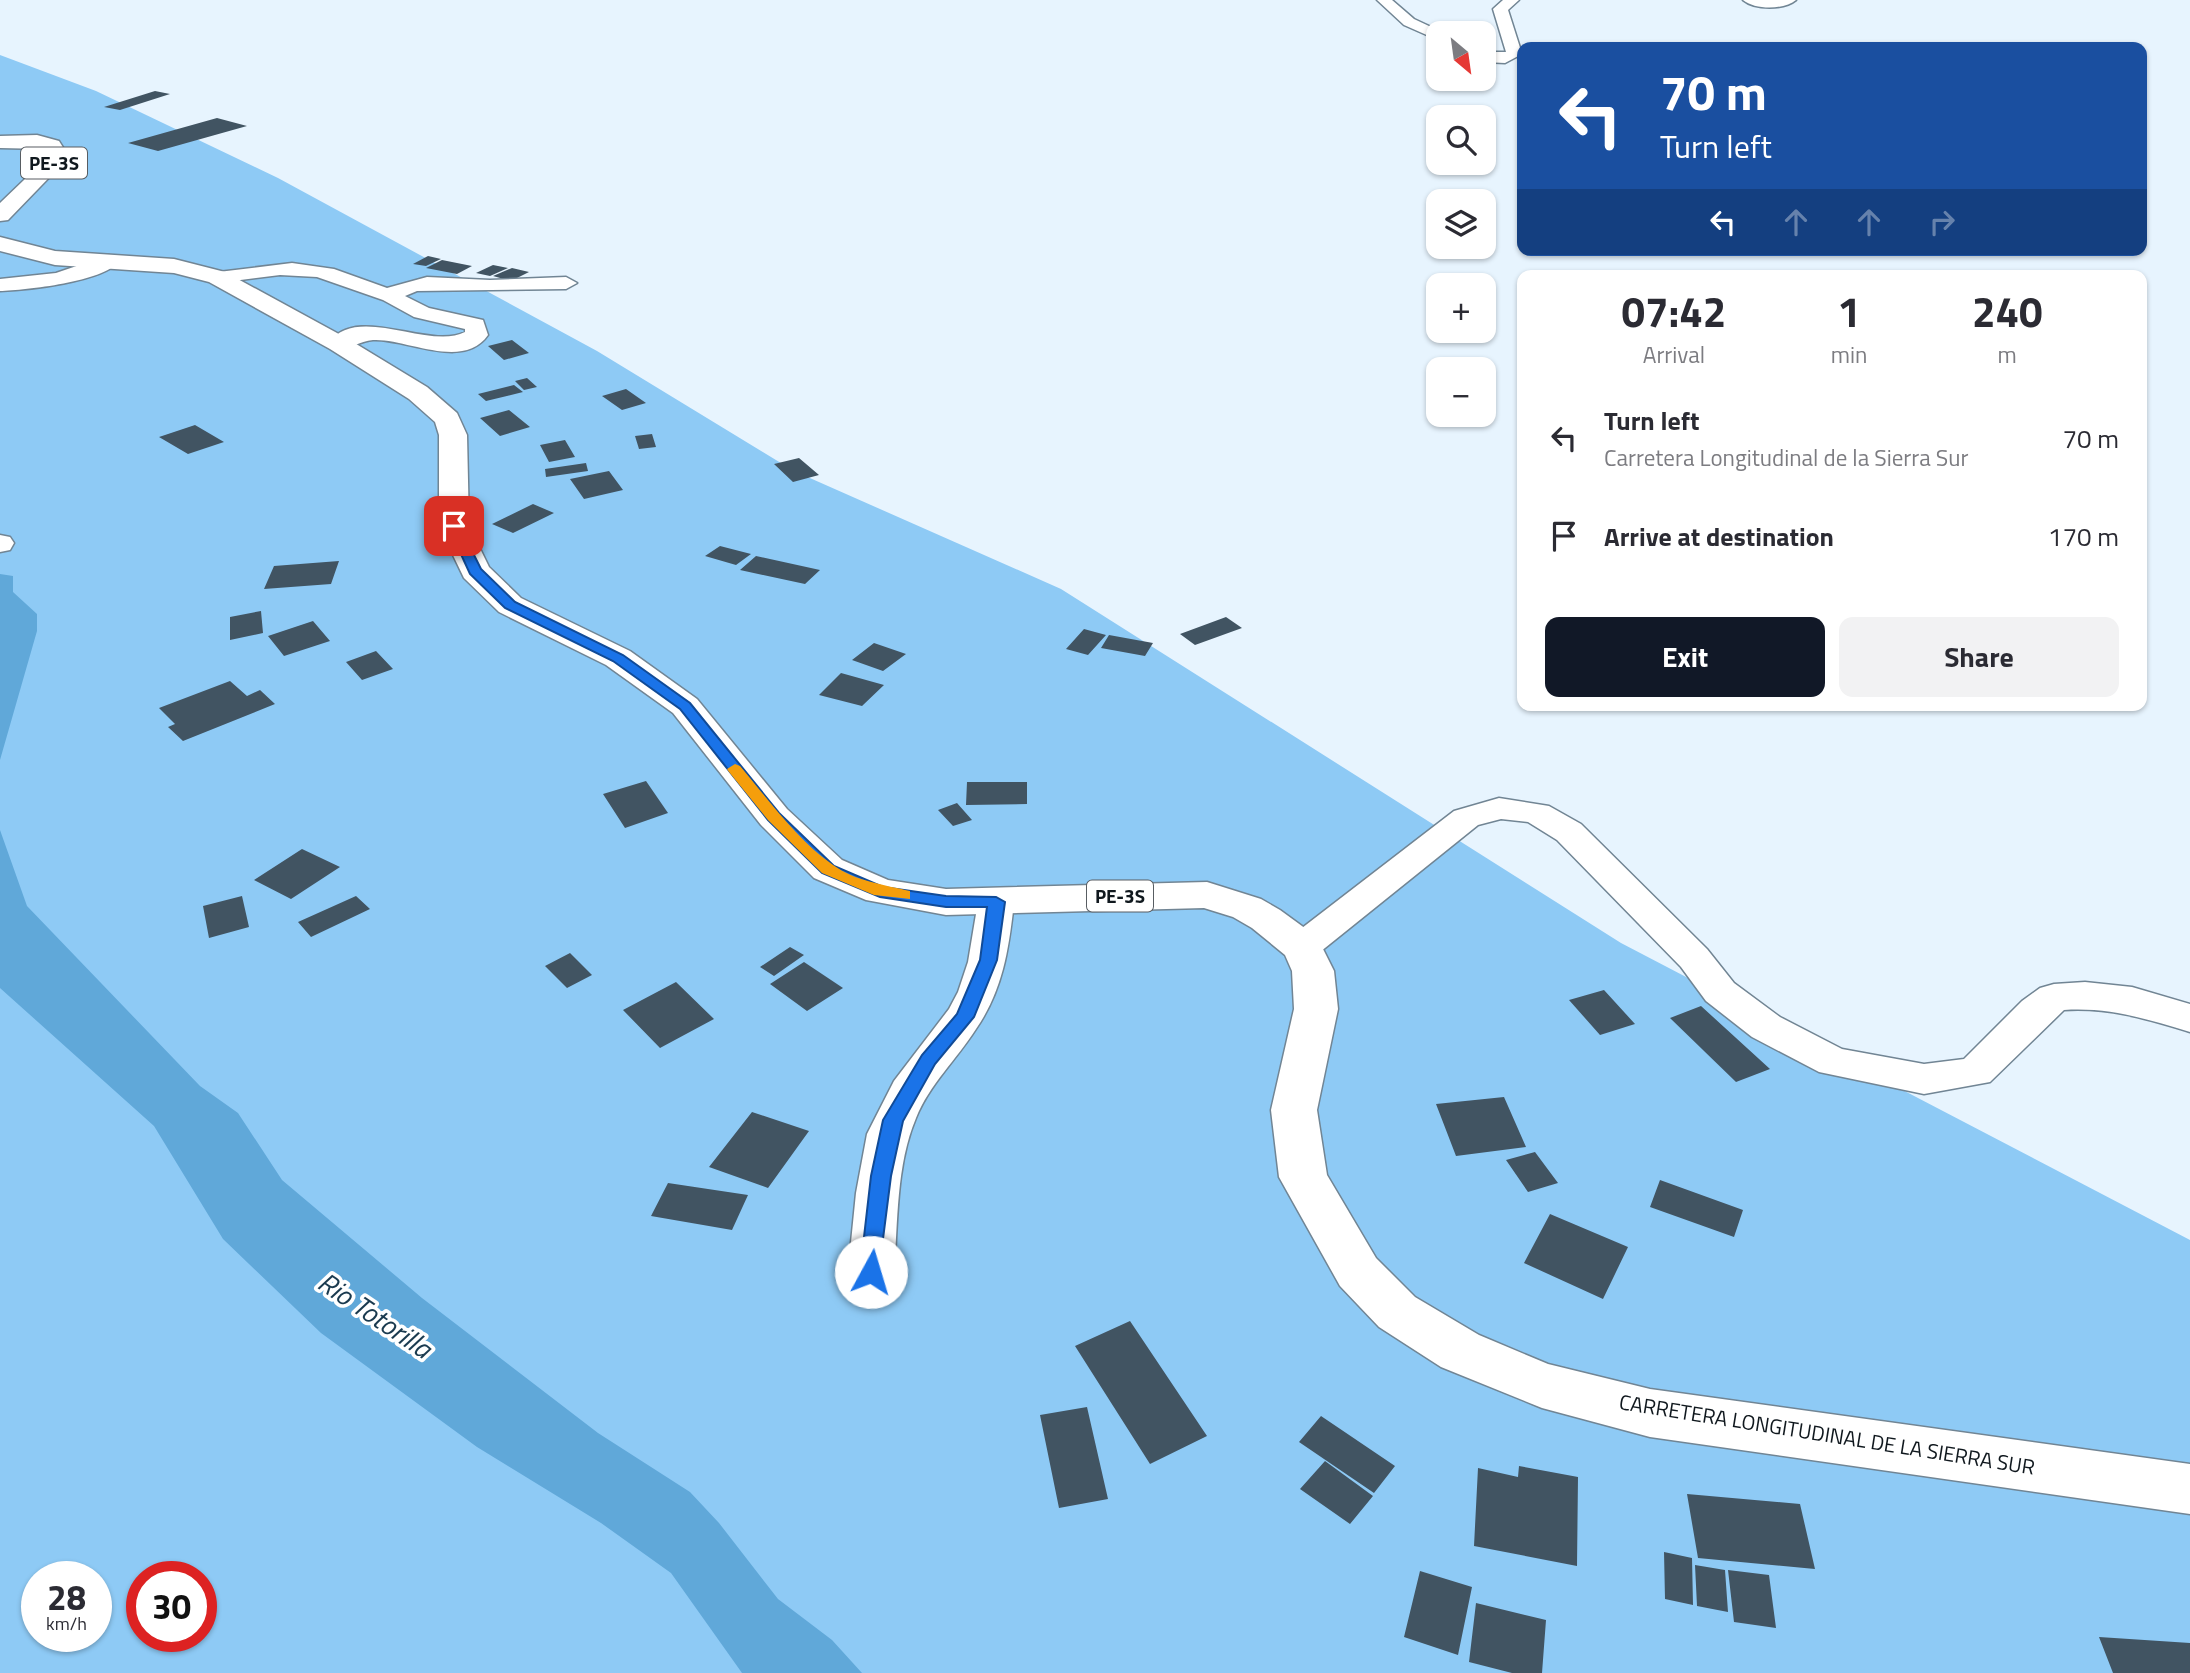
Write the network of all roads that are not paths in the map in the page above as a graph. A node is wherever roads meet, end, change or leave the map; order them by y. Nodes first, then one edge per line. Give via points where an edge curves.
1 (1384, 0) edge
2 (1512, 0) edge
3 (1750, 0) edge
4 (1789, 0) edge
5 (1426, 30) edge
6 (1496, 58) edge
7 (0, 142) edge
8 (0, 215) edge
9 (0, 244) edge
10 (109, 261) junction
11 (217, 277) junction
12 (566, 283) dead end
13 (0, 285) edge
14 (390, 295) junction
15 (340, 344) junction
16 (996, 902) junction
17 (1302, 947) junction
18 (2190, 1018) edge
19 (871, 1272) dead end
20 (2190, 1489) edge

1 - 5 street
2 - 6 street via 1500,9 1514,54
3 - 4 street via 1774,4
7 - 8 highway, PE-3S via 37,141 52,145 59,157
9 - 10 highway, PE-3S via 55,258
10 - 11 highway, PE-3S via 174,266
10 - 13 street via 73,277 33,285
11 - 14 street via 257,270 317,271 363,290
11 - 15 highway, PE-3S
12 - 14 street via 417,283
14 - 15 street via 421,315 475,325 477,335 467,342 439,347 379,334 360,335
15 - 16 highway, PE-3S via 418,393 447,419 453,435 454,526 475,571 510,605 618,658 685,706 774,817 828,869 880,891 946,902
16 - 17 highway, PE-3S via 1207,895 1247,908
16 - 19 street via 989,960 965,1017 929,1060 893,1120 881,1176
17 - 18 street via 1466,818 1499,808 1537,813 1569,832 1694,958 1720,992 1766,1027 1833,1062 1924,1079 1976,1072 2054,997 2132,1000
17 - 20 highway, CARRETERA LONGITUDINAL DE LA SIERRA SUR via 1313,971 1316,1009 1294,1110 1303,1177 1358,1272 1397,1312 1460,1351 1542,1385 1650,1413

